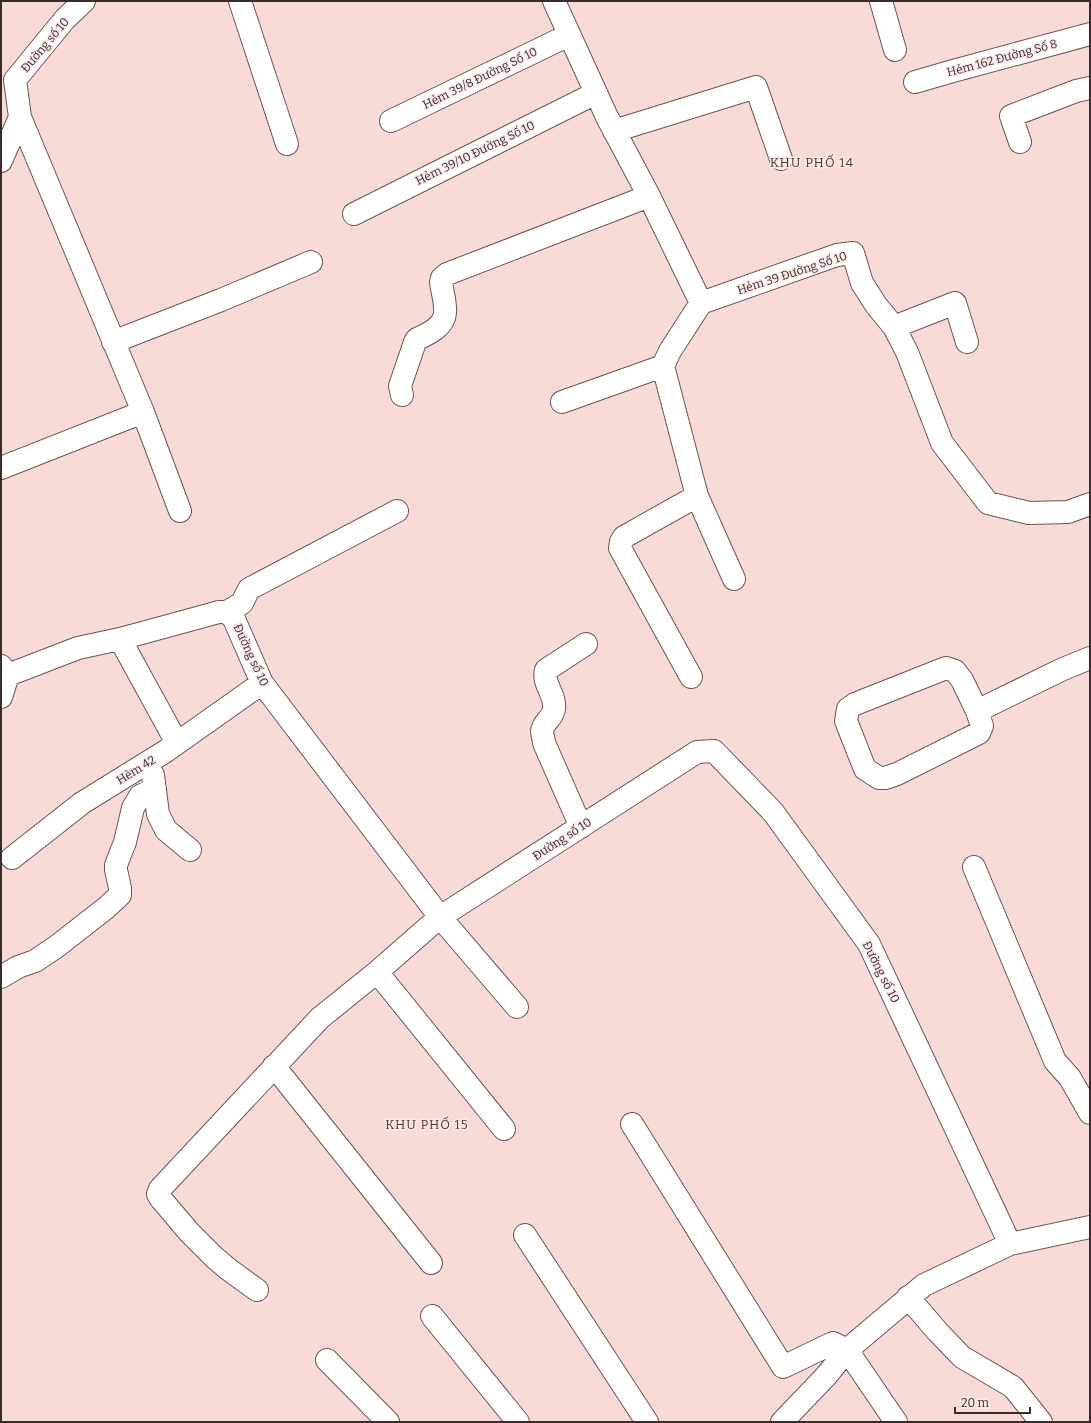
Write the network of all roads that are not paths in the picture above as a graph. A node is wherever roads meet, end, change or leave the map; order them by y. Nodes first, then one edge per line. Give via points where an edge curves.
1 (240, 1) edge
2 (554, 1) edge
3 (881, 1) edge
4 (78, 3) edge
5 (1090, 34) edge
6 (569, 35) junction
7 (895, 50) dead end
8 (915, 82) dead end
9 (1090, 88) edge
10 (596, 93) junction
11 (20, 117) junction
12 (391, 122) dead end
13 (614, 131) junction
14 (1020, 142) dead end
15 (287, 144) dead end
16 (782, 160) dead end
17 (1, 161) edge
18 (649, 196) junction
19 (354, 214) dead end
20 (312, 262) dead end
21 (701, 302) junction
22 (894, 327) junction
23 (113, 342) junction
24 (967, 342) dead end
25 (663, 366) junction
26 (402, 394) dead end
27 (562, 402) dead end
28 (143, 412) junction
29 (1, 468) edge
30 (697, 496) junction
31 (1090, 504) edge
32 (180, 511) dead end
33 (397, 511) dead end
34 (734, 579) dead end
35 (226, 612) junction
36 (120, 639) junction
37 (586, 644) dead end
38 (1090, 658) edge
39 (4, 671) edge
40 (691, 677) dead end
41 (262, 683) junction
42 (1, 697) edge
43 (977, 711) junction
44 (177, 743) junction
45 (151, 760) junction
46 (154, 789) junction
47 (581, 827) junction
48 (190, 850) dead end
49 (12, 858) dead end
50 (974, 867) dead end
51 (440, 917) junction
52 (377, 972) junction
53 (1, 977) edge
54 (517, 1007) dead end
55 (274, 1066) junction
56 (1090, 1113) edge
57 (632, 1124) dead end
58 (504, 1129) dead end
59 (1090, 1227) edge
60 (525, 1235) dead end
61 (1010, 1244) junction
62 (431, 1263) dead end
63 (257, 1290) dead end
64 (908, 1297) junction
65 (432, 1316) dead end
66 (847, 1350) junction
67 (327, 1360) dead end
68 (388, 1422) edge
69 (518, 1422) edge
70 (647, 1422) edge
71 (782, 1422) edge
72 (896, 1422) edge
73 (1041, 1422) edge

1 - 15 street
2 - 6 street
3 - 7 street
4 - 11 street, Đường số 10 via 15,80
5 - 8 street, Hẻm 162 Đường Số 8
6 - 10 street
6 - 12 street, Hẻm 39/8 Đường Số 10
9 - 14 street via 1011,116
10 - 13 street
10 - 19 street, Hẻm 39/10 Đường Số 10
11 - 17 street
11 - 23 street, Đường số 10
13 - 16 street via 756,87
13 - 18 street
18 - 21 street
18 - 26 street via 442,278 444,317 434,330 415,342 400,386
20 - 23 street
21 - 22 street, Hẻm 39 Đường Số 10 via 838,256 852,254 862,282
21 - 25 street
22 - 24 street via 955,303
22 - 31 street, Hẻm 39 Đường Số 10 via 907,352 942,442 988,502 1028,513 1068,512
23 - 28 street, Đường số 10
25 - 27 street
25 - 30 street
28 - 29 street
28 - 32 street, Đường số 10
30 - 34 street
30 - 40 street via 624,537 620,542 620,548
33 - 35 street via 249,588 242,603
35 - 36 street, Đường số 10
35 - 41 street, Đường số 10 via 234,619
36 - 39 street, Đường số 10 via 78,648
36 - 44 street
37 - 47 street via 546,670 546,683 552,694 554,710 542,730 544,743
38 - 43 street
39 - 42 street
41 - 44 street, Hèm 42
41 - 51 street, Đường số 10
43 - 43 street via 982,726 979,733 885,778 879,778 865,769 846,721 848,709 854,704 946,668 955,671 962,680
44 - 45 street, Hèm 42
45 - 46 street
45 - 49 street, Hèm 42 via 82,803
46 - 48 street via 158,814 166,830
46 - 53 street via 140,796 133,808 126,842 116,865 120,895 56,947 35,961
47 - 51 street, Đường số 10
47 - 61 street, Đường số 10 via 697,752 714,751 773,812 869,944
50 - 56 street via 1054,1061 1070,1078
51 - 52 street
51 - 54 street
52 - 55 street via 320,1018
52 - 58 street
55 - 62 street
55 - 63 street via 158,1194 189,1232 215,1258
57 - 66 street via 783,1367 833,1343
59 - 61 street
60 - 70 street
61 - 64 street via 924,1285
64 - 66 street
64 - 73 street via 962,1357 1013,1387
65 - 69 street
66 - 71 street
66 - 72 street
67 - 68 street

